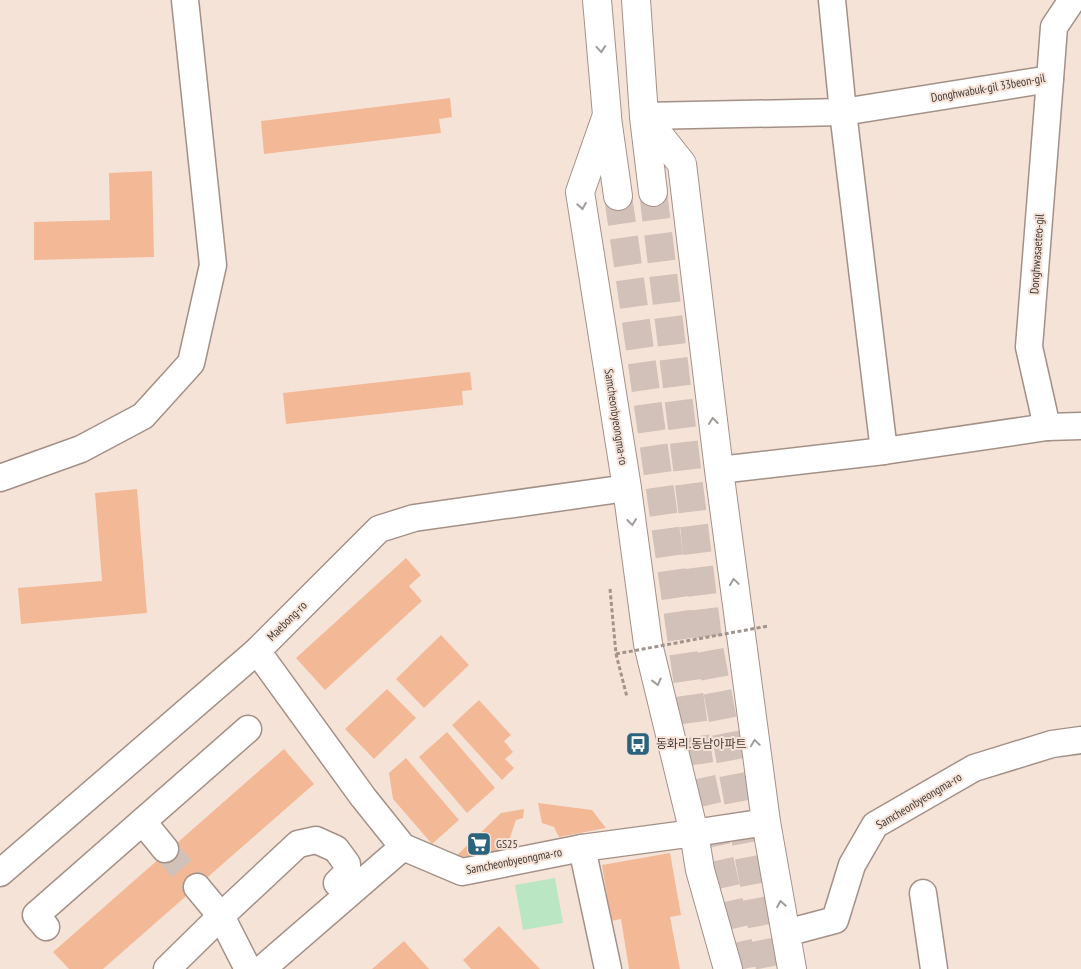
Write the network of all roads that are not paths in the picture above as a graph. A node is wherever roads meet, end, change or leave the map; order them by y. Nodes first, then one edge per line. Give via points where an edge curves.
1 (185, 0) edge
2 (597, 0) edge
3 (636, 0) edge
4 (832, 0) edge
5 (1072, 0) edge
6 (1050, 79) junction
7 (843, 112) junction
8 (607, 114) junction
9 (644, 116) junction
10 (653, 192) tunnel mouth
11 (618, 196) tunnel mouth
12 (1081, 426) edge
13 (1047, 427) junction
14 (884, 450) junction
15 (719, 470) junction
16 (0, 478) edge
17 (627, 488) junction
18 (257, 651) junction
19 (248, 729) dead end
20 (1081, 740) edge
21 (143, 822) junction
22 (766, 822) junction
23 (694, 833) junction
24 (403, 847) junction
25 (165, 848) tunnel mouth
26 (582, 848) junction
27 (0, 873) edge
28 (337, 883) dead end
29 (197, 887) tunnel mouth
30 (923, 893) dead end
31 (220, 916) junction
32 (46, 927) dead end
33 (786, 933) junction
34 (167, 969) edge
35 (248, 969) edge
36 (262, 969) edge
37 (608, 969) edge
38 (728, 969) edge
39 (792, 969) edge
40 (934, 969) edge

1 - 16 street via 213,265 191,362 142,416 81,449
2 -> 8 main road, Samcheonbyeongma-ro
3 - 9 main road
4 - 7 street
5 - 6 street, Donghwabuk-gil 33beon-gil via 1054,27
6 - 7 street, Donghwabuk-gil 33beon-gil
6 - 13 street, Donghwasaeteo-gil via 1029,347
7 - 9 street, Donghwabuk-gil 33beon-gil
7 - 14 street
8 - 11 main road
8 -> 17 main road, Samcheonbyeongma-ro via 580,192
9 - 10 main road
15 -> 9 main road via 682,164
12 - 13 street
13 - 14 street
14 - 15 street
22 -> 15 main road
17 - 18 street, Maebong-ro via 414,518 379,529
17 -> 23 main road, Samcheonbyeongma-ro via 648,644
18 - 24 street, Samcheonbyeongma-ro
18 - 27 street, Maebong-ro
19 - 21 street
20 - 33 street, Samcheonbyeongma-ro via 1052,744 974,768 875,825 852,865 835,920
21 - 25 street
21 - 32 street via 36,915
22 - 23 street, Samcheonbyeongma-ro
33 -> 22 main road
23 - 26 street, Samcheonbyeongma-ro
23 - 38 main road, Samcheonbyeongma-ro via 700,870
24 - 26 street, Samcheonbyeongma-ro via 462,872
24 - 36 street
26 - 37 street
28 - 31 street via 347,873 347,864 336,848 316,840 298,844
29 - 31 street
30 - 40 street
31 - 34 street
31 - 35 street
33 - 39 main road

